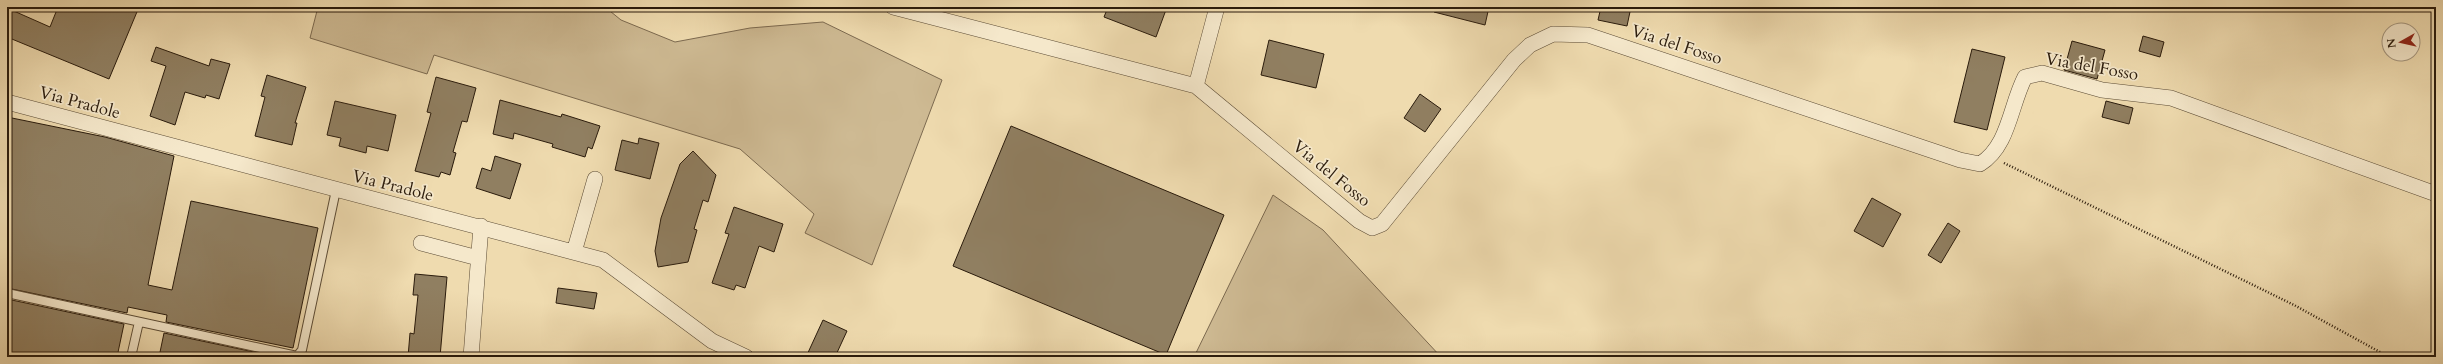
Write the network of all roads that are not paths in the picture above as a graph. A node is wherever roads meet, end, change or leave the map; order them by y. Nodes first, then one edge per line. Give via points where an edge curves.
1 (893, 7) edge
2 (1217, 7) edge
3 (1196, 86) junction
4 (7, 102) edge
5 (595, 179) dead end
6 (336, 190) junction
7 (2436, 194) edge
8 (481, 226) junction
9 (421, 243) dead end
10 (574, 252) junction
11 (478, 258) junction
12 (7, 293) edge
13 (139, 322) junction
14 (131, 357) edge
15 (471, 357) edge
16 (746, 357) edge

1 - 3 street, Via del Fosso
2 - 3 street
3 - 7 street, Via del Fosso via 1359,221 1372,228 1382,224 1514,60 1530,45 1553,34 1588,35 1644,52 1960,160 1980,164 1991,157 2002,140 2017,93 2025,77 2042,73 2102,90 2171,98
4 - 6 street, Via Pradole
5 - 10 street
6 - 8 street, Via Pradole
6 - 13 lane via 302,350 297,356
8 - 10 street, Via Pradole
8 - 11 street
9 - 11 street
10 - 16 street, Via Pradole via 602,260 712,341
11 - 15 street
12 - 13 lane
13 - 14 lane

